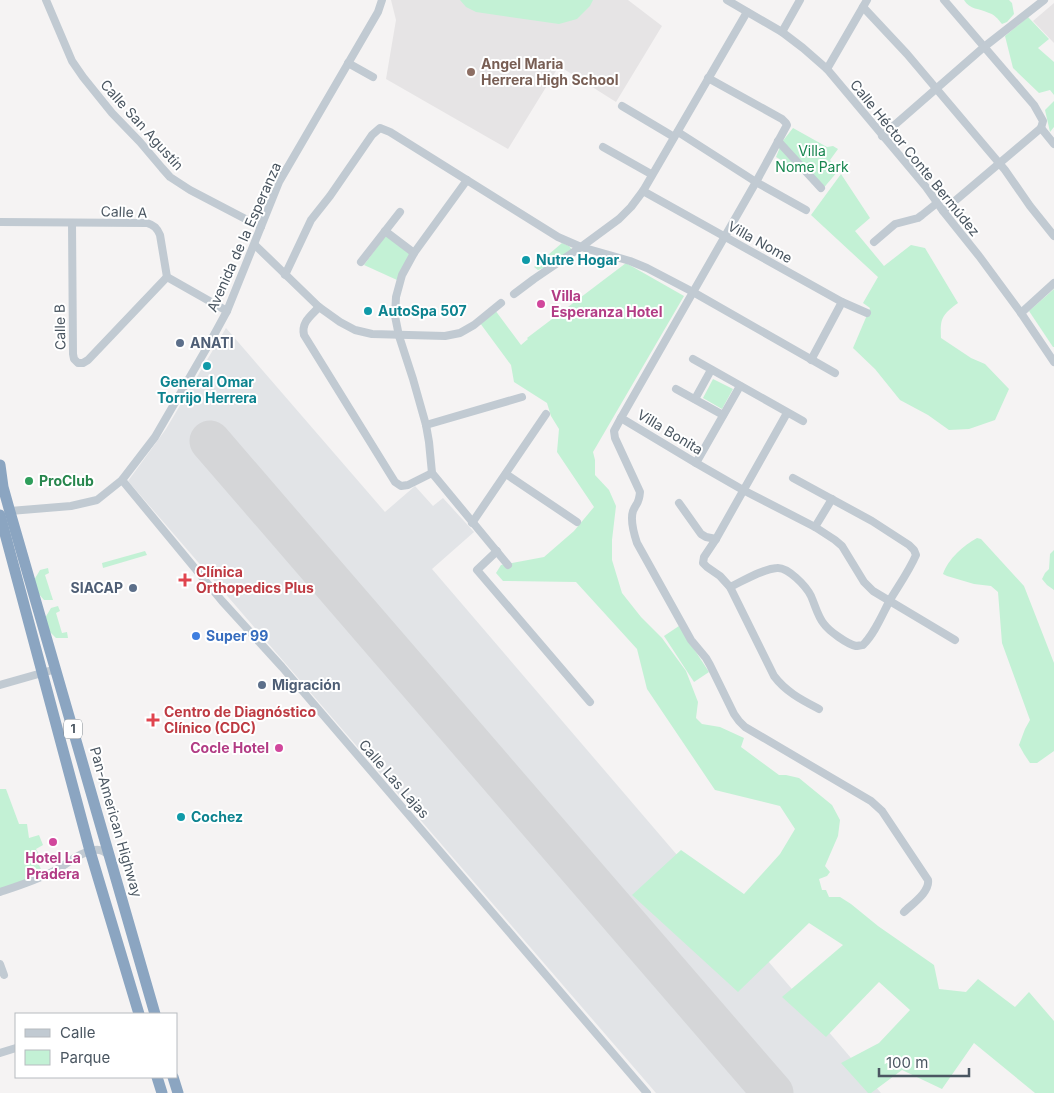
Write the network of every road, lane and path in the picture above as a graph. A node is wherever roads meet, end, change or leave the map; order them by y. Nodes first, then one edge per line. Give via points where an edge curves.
1 (46, 0) edge
2 (382, 0) edge
3 (727, 0) edge
4 (800, 0) edge
5 (944, 0) edge
6 (1044, 0) edge
7 (865, 4) edge
8 (746, 12) junction
9 (782, 32) junction
10 (984, 46) junction
11 (348, 63) junction
12 (827, 69) junction
13 (373, 77) dead end
14 (708, 78) junction
15 (936, 89) junction
16 (622, 106) dead end
17 (1042, 128) junction
18 (676, 134) junction
19 (882, 136) junction
20 (778, 141) junction
21 (1054, 144) edge
22 (603, 147) dead end
23 (999, 164) junction
24 (652, 174) junction
25 (467, 180) junction
26 (756, 182) junction
27 (822, 188) dead end
28 (643, 191) junction
29 (937, 203) junction
30 (806, 210) dead end
31 (943, 211) junction
32 (400, 212) dead end
33 (0, 222) edge
34 (72, 223) junction
35 (261, 227) junction
36 (385, 231) junction
37 (1054, 236) edge
38 (725, 237) junction
39 (874, 242) dead end
40 (255, 244) junction
41 (581, 247) junction
42 (414, 254) junction
43 (362, 262) dead end
44 (285, 275) junction
45 (167, 278) junction
46 (1054, 283) edge
47 (693, 292) junction
48 (514, 294) dead end
49 (842, 302) junction
50 (502, 304) dead end
51 (320, 307) junction
52 (227, 312) junction
53 (867, 313) dead end
54 (1021, 313) junction
55 (399, 336) junction
56 (693, 360) dead end
57 (811, 360) junction
58 (1054, 362) edge
59 (711, 370) junction
60 (835, 373) dead end
61 (740, 386) junction
62 (676, 389) dead end
63 (522, 397) dead end
64 (695, 399) junction
65 (787, 413) junction
66 (546, 414) dead end
67 (724, 415) junction
68 (621, 418) junction
69 (803, 421) dead end
70 (426, 425) junction
71 (696, 463) junction
72 (0, 465) edge
73 (432, 473) junction
74 (506, 474) junction
75 (792, 478) dead end
76 (122, 480) junction
77 (743, 490) junction
78 (0, 497) edge
79 (832, 499) junction
80 (680, 503) dead end
81 (5, 513) edge
82 (577, 522) dead end
83 (472, 523) junction
84 (14, 525) junction
85 (815, 528) junction
86 (716, 539) junction
87 (497, 551) junction
88 (508, 564) dead end
89 (17, 577) junction
90 (730, 588) junction
91 (890, 601) junction
92 (955, 640) dead end
93 (56, 669) junction
94 (43, 673) junction
95 (0, 685) edge
96 (590, 702) dead end
97 (819, 709) dead end
98 (103, 833) junction
99 (90, 851) junction
100 (110, 855) junction
101 (0, 892) edge
102 (904, 912) dead end
103 (0, 964) edge
104 (4, 975) dead end
105 (139, 1013) edge
106 (155, 1013) edge
107 (15, 1048) edge
108 (0, 1053) edge
109 (157, 1078) edge
110 (173, 1078) edge
111 (162, 1093) edge
112 (178, 1093) edge
113 (648, 1093) edge

1 - 35 street, Calle San Agustín via 72,61 83,77 170,177
2 - 11 street, Avenida de la Esperanza
3 - 8 street, Calle Héctor Conte Bermúdez
4 - 9 street
5 - 10 street
6 - 10 street
7 - 12 street
7 - 15 street
8 - 9 street, Calle Héctor Conte Bermúdez
8 - 14 street
9 - 12 street, Calle Héctor Conte Bermúdez
10 - 15 street
10 - 17 street via 1034,105 1043,121
11 - 13 street
11 - 35 street, Avenida de la Esperanza via 280,182
12 - 19 street, Calle Héctor Conte Bermúdez
14 - 18 street
14 - 20 street, Villa Bonita via 782,119 786,128
15 - 19 street
15 - 23 street
16 - 18 street
17 - 21 street
17 - 23 street
18 - 24 street
18 - 26 street
19 - 29 street, Calle Héctor Conte Bermúdez
20 - 26 street, Villa Bonita
20 - 27 street
22 - 24 street
23 - 31 street
23 - 37 street
24 - 28 street
25 - 41 street via 558,237
25 - 42 street
25 - 44 street via 380,128 311,220
26 - 30 street
26 - 38 street, Villa Bonita
28 - 38 street, Villa Nome
28 - 41 street via 619,219
29 - 31 street, Calle Héctor Conte Bermúdez
29 - 39 street via 918,218 895,224
31 - 54 street, Calle Héctor Conte Bermúdez
32 - 36 street
33 - 34 street, Calle A
34 - 45 street, Calle A via 153,225 160,235
34 - 45 street, Calle B via 73,354 78,363 88,360
35 - 40 street, Avenida de la Esperanza
36 - 42 street
36 - 43 street
38 - 47 street, Villa Bonita
38 - 49 street, Villa Nome
40 - 44 street
40 - 52 street, Avenida de la Esperanza
41 - 47 street via 630,261
41 - 48 street
42 - 55 street via 402,276 396,297
44 - 51 street
45 - 52 street
46 - 54 street
47 - 57 street
47 - 68 street, Villa Bonita
49 - 53 street, Villa Nome
49 - 57 street
50 - 55 street via 460,333
51 - 55 street via 355,330
51 - 73 street via 305,322 302,328 304,335 395,482 400,486
52 - 76 street, Avenida de la Esperanza via 155,437
54 - 58 street, Calle Héctor Conte Bermúdez
55 - 70 street
56 - 59 street
57 - 60 street
59 - 61 street
59 - 64 street
61 - 65 street
61 - 67 street
62 - 64 street
63 - 70 street
64 - 67 street
65 - 69 street
65 - 77 street
66 - 74 street
67 - 71 street
68 - 71 street, Villa Bonita
68 - 102 street via 614,431 615,438 640,492 640,501 632,516 634,535 691,640 706,658 734,714 745,727 871,801 882,811 928,880 926,891
70 - 73 street
71 - 77 street, Villa Bonita
72 - 81 highway, Pan-American Highway / 1
73 - 83 street
74 - 82 street
74 - 83 street
75 - 79 street
76 - 81 street, Avenida de la Esperanza via 97,500
76 - 113 street, Calle Las Lajas via 222,601
77 - 85 street, Villa Bonita
77 - 86 street
78 - 84 highway via 4,511
79 - 85 street
79 - 91 street via 914,550 913,562
80 - 86 street via 701,534
81 - 84 highway, Pan-American Highway / 1
81 - 89 highway, Pan-American Highway / 1
83 - 87 street
84 - 93 highway, Pan-American Highway / 1
85 - 91 street, Villa Bonita via 842,546 864,582
86 - 90 street via 703,563
87 - 88 street
87 - 96 street via 477,570
89 - 93 highway, 1 via 23,585 44,657
89 - 94 highway, Pan-American Highway / 1
90 - 91 street via 770,569 779,567 787,570 810,594 822,623 856,646 869,639
90 - 97 street via 774,676 784,688
91 - 92 street, Villa Bonita
93 - 94 street
93 - 98 highway, Pan-American Highway / 1
94 - 95 street
94 - 99 highway, Pan-American Highway / 1
98 - 99 street via 99,843
98 - 100 highway, Pan-American Highway / 1
99 - 100 street via 100,850
99 - 101 street via 38,879
99 - 105 highway, Pan-American Highway / 1
100 - 106 highway, Pan-American Highway / 1
103 - 104 street
107 - 108 street
109 - 111 highway
110 - 112 highway

